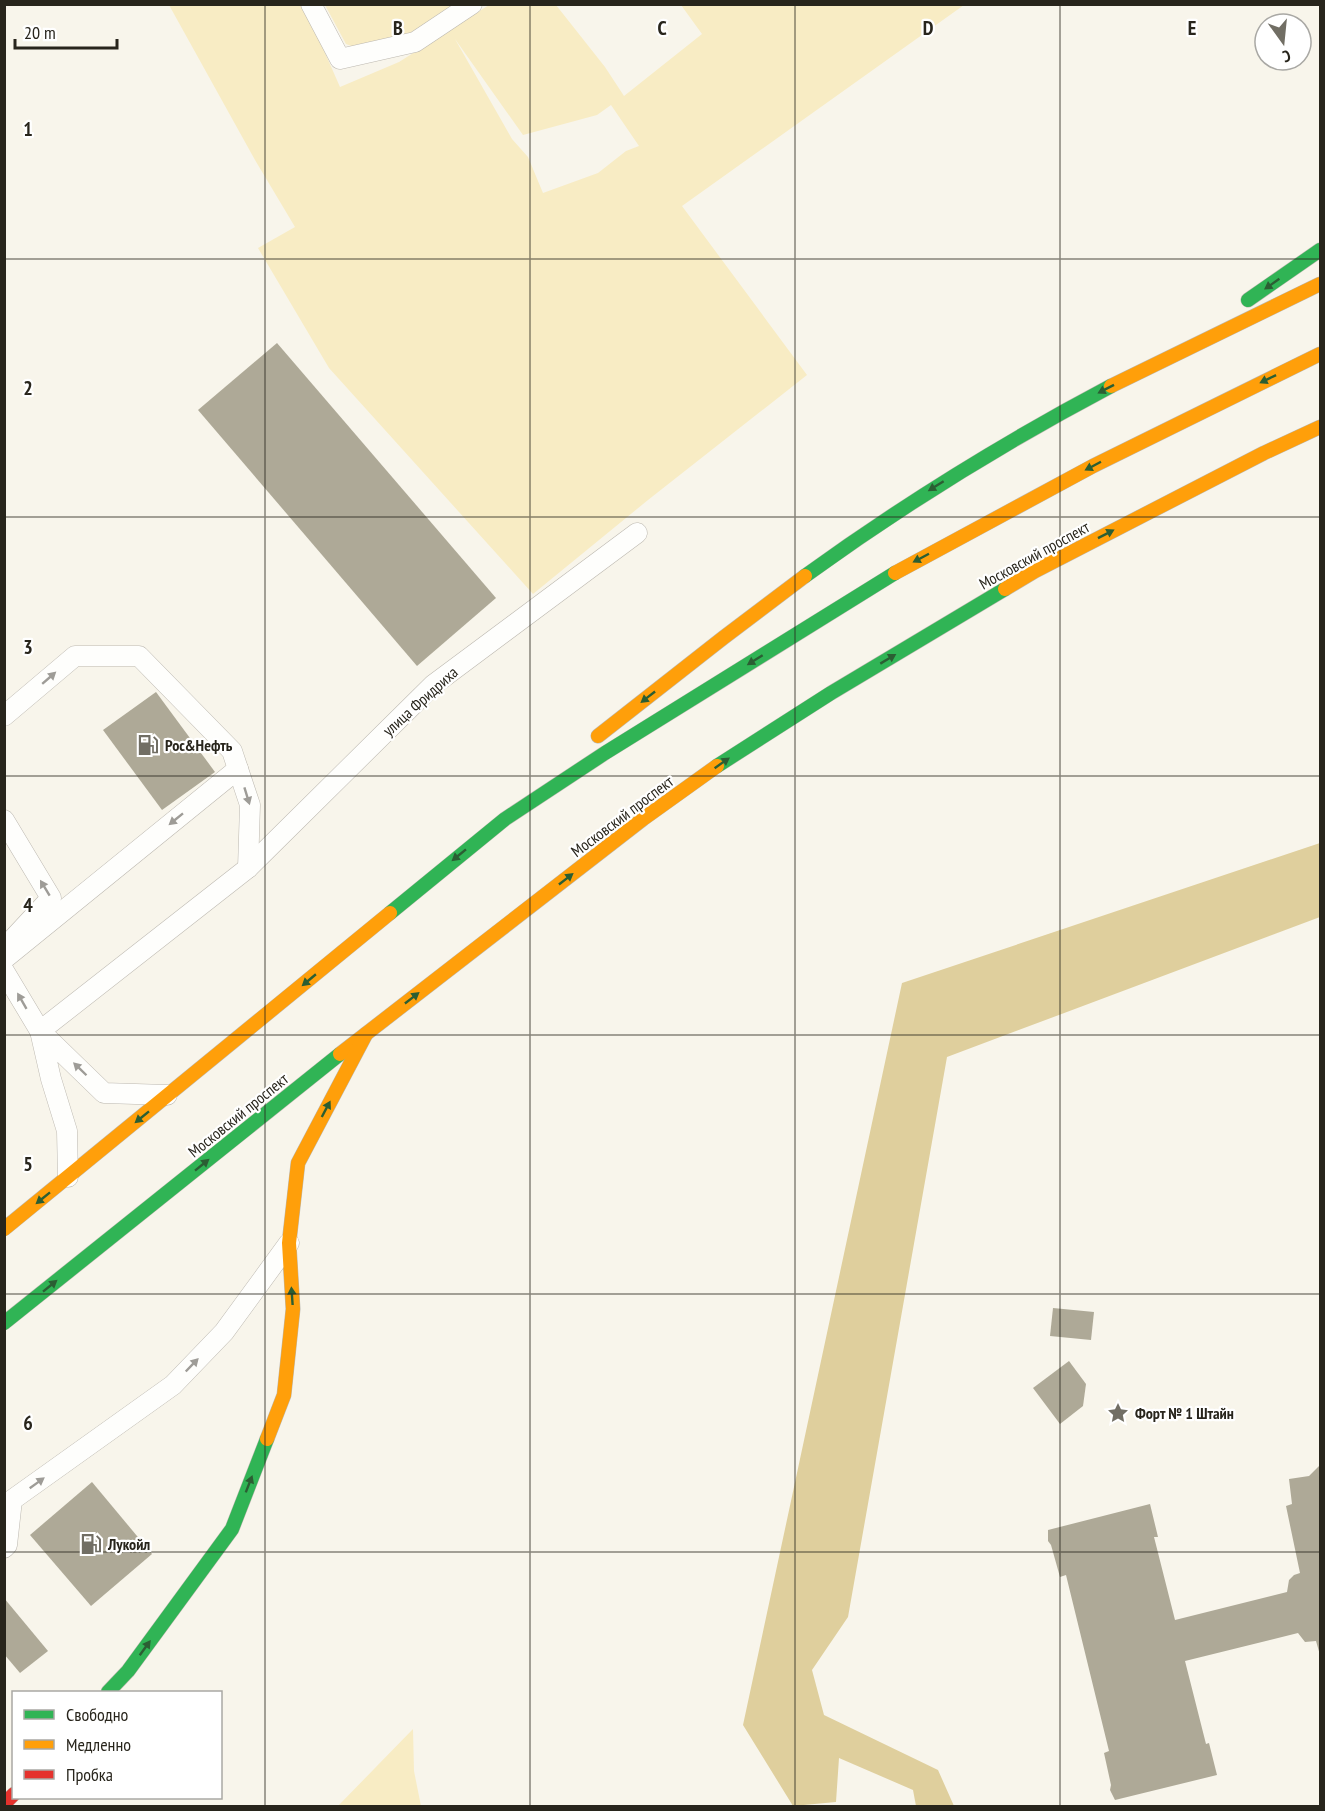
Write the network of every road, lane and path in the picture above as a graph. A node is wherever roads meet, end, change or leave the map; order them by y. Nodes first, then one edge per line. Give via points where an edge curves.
1 (311, 4) edge
2 (472, 4) edge
3 (1320, 250) edge
4 (1320, 284) edge
5 (1320, 354) edge
6 (1158, 363) junction
7 (1320, 427) edge
8 (1320, 435) edge
9 (1264, 453) junction
10 (637, 533) dead end
11 (4, 716) edge
12 (587, 745) dead end
13 (571, 760) dead end
14 (238, 769) junction
15 (505, 819) junction
16 (4, 820) edge
17 (248, 868) junction
18 (4, 948) edge
19 (4, 959) edge
20 (4, 971) edge
21 (40, 1031) junction
22 (366, 1034) junction
23 (170, 1095) junction
24 (68, 1177) junction
25 (4, 1229) edge
26 (288, 1243) junction
27 (4, 1323) edge
28 (4, 1548) edge
29 (109, 1691) edge

1 - 2 lane via 340,59 415,42
3 -> 6 main road
4 - 6 main road
5 -> 15 main road via 1093,466 891,575
6 -> 12 main road via 1047,420 884,520
7 - 9 main road, Московский проспект
8 - 9 main road
22 -> 9 main road, Московский проспект via 734,754 1035,571
10 - 17 lane, улица Фридриха via 433,685
11 -> 14 lane via 75,656 139,656 232,751
13 - 15 main road
14 -> 17 lane via 250,805
14 -> 19 lane
15 -> 23 main road
18 -> 16 lane via 51,898
17 - 21 lane, улица Фридриха
21 -> 20 lane
23 -> 21 lane via 104,1094
21 - 24 lane via 67,1131
26 -> 22 main road via 298,1162
27 -> 22 main road, Московский проспект
23 -> 24 main road
24 -> 25 main road
28 -> 26 lane via 12,1500 173,1385 224,1332
29 -> 26 main road via 128,1671 232,1529 284,1395 293,1309

